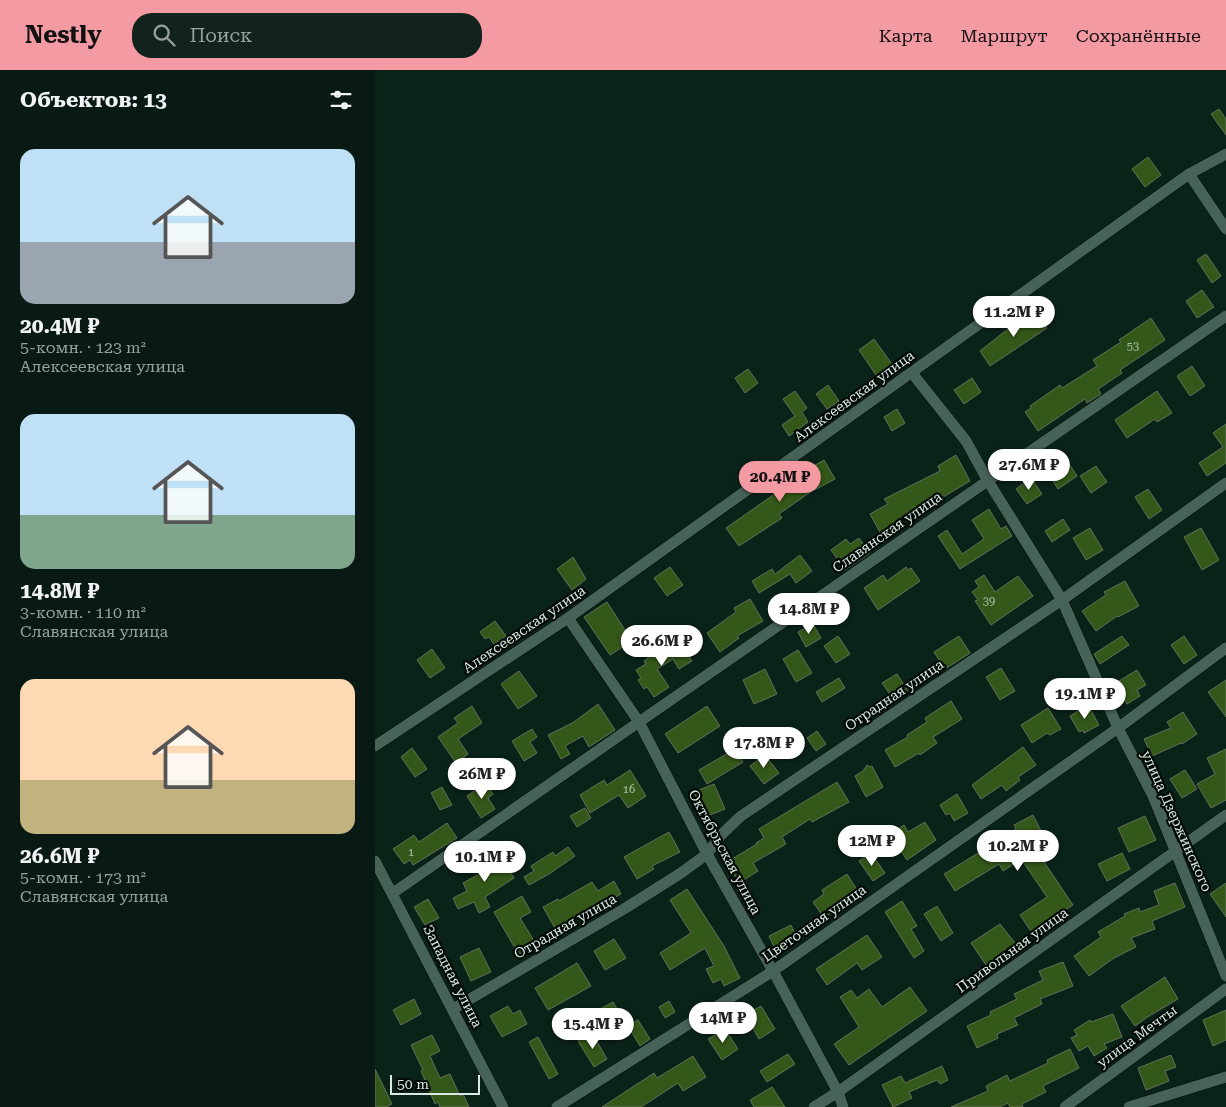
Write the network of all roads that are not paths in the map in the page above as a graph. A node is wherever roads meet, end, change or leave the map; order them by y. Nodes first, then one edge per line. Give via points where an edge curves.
1 (1226, 154) edge
2 (1189, 174) junction
3 (1226, 229) edge
4 (1226, 316) edge
5 (912, 372) junction
6 (988, 481) junction
7 (1226, 483) edge
8 (1062, 600) junction
9 (568, 618) junction
10 (1226, 648) edge
11 (639, 722) junction
12 (1118, 728) junction
13 (375, 746) edge
14 (1226, 815) edge
15 (1175, 851) junction
16 (707, 854) junction
17 (375, 860) edge
18 (393, 894) junction
19 (773, 971) junction
20 (1226, 976) edge
21 (1226, 989) edge
22 (453, 1009) junction
23 (1226, 1077) edge
24 (838, 1092) junction
25 (503, 1107) edge
26 (557, 1107) edge
27 (814, 1107) edge
28 (843, 1107) edge
29 (1065, 1107) edge
30 (1129, 1107) edge

1 - 2 street, Алексеевская улица
2 - 3 street
2 - 5 street, Алексеевская улица
4 - 6 street, Славянская улица
5 - 6 street, улица Дзержинского via 966,441
5 - 9 street, Алексеевская улица
6 - 8 street, улица Дзержинского
6 - 11 street, Славянская улица
7 - 8 street, Отрадная улица
8 - 12 street, улица Дзержинского
8 - 16 street, Отрадная улица via 741,816
9 - 11 street, Октябрьская улица
9 - 13 street, Алексеевская улица
10 - 12 street, Цветочная улица
11 - 16 street, Октябрьская улица
11 - 18 street, Славянская улица
12 - 15 street, улица Дзержинского via 1153,796
12 - 19 street, Цветочная улица
14 - 15 street, Привольная улица
15 - 20 street, улица Дзержинского
15 - 24 street, Привольная улица
16 - 19 street, Октябрьская улица
16 - 22 street, Отрадная улица via 624,909
17 - 18 street, Западная улица
18 - 22 street, Западная улица
19 - 24 street, Октябрьская улица
19 - 26 street, Цветочная улица
21 - 29 street, улица Мечты
22 - 25 street, Западная улица
23 - 30 street
24 - 27 street, Привольная улица
24 - 28 street, Октябрьская улица

